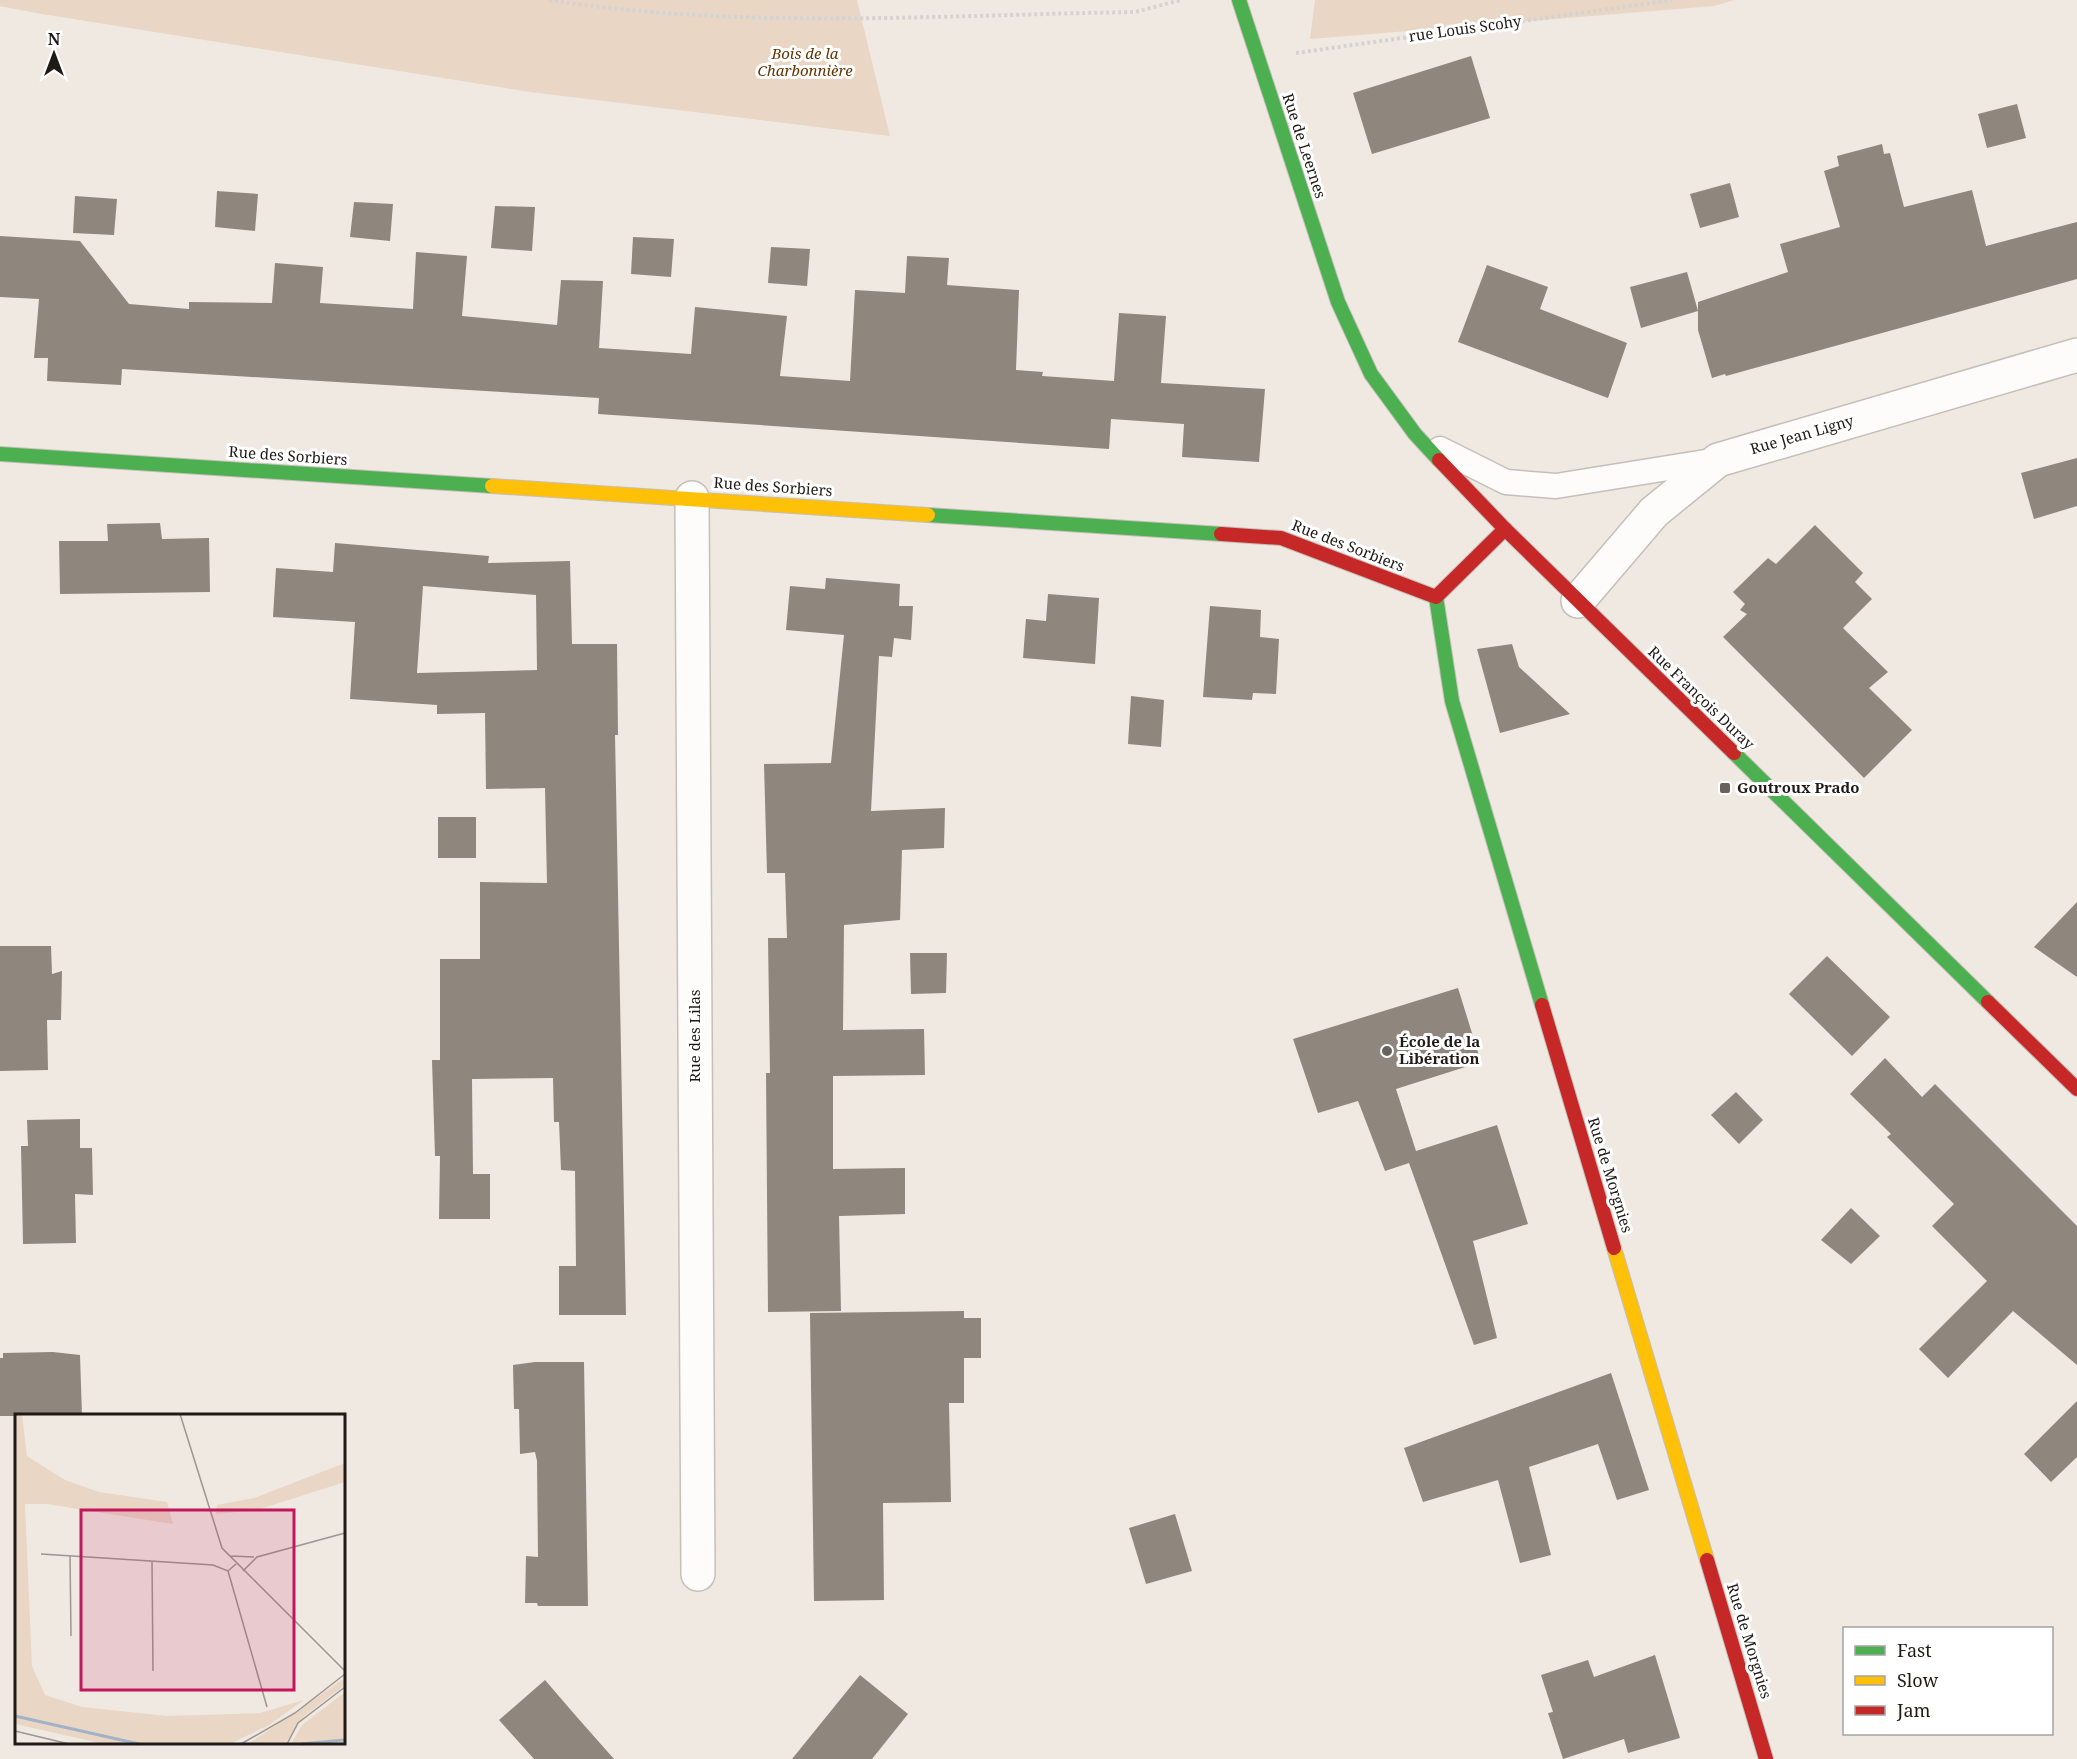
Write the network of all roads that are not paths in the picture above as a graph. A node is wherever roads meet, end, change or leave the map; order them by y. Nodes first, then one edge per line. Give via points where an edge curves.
1 (1239, 0) edge
2 (1338, 302) joint
3 (2077, 355) edge
4 (1415, 434) junction
5 (0, 454) edge
6 (1718, 460) junction
7 (692, 498) junction
8 (1505, 529) junction
9 (1436, 597) junction
10 (1578, 602) junction
11 (2077, 1089) edge
12 (698, 1574) dead end
13 (1767, 1759) edge

1 - 2 street, Rue de Leernes
2 - 4 street, Rue François Duray via 1371,374
3 - 6 street, Rue Jean Ligny
4 - 6 lane via 1465,464 1506,482 1557,486
4 - 8 street, Rue François Duray
5 - 7 street, Rue des Sorbiers
6 - 10 street, Rue Jean Ligny via 1654,512
7 - 9 street, Rue des Sorbiers via 1281,538
7 - 12 street, Rue des Lilas
8 - 9 street
8 - 10 street, Rue François Duray
9 - 13 street, Rue de Morgnies via 1452,701
10 - 11 street, Rue François Duray

